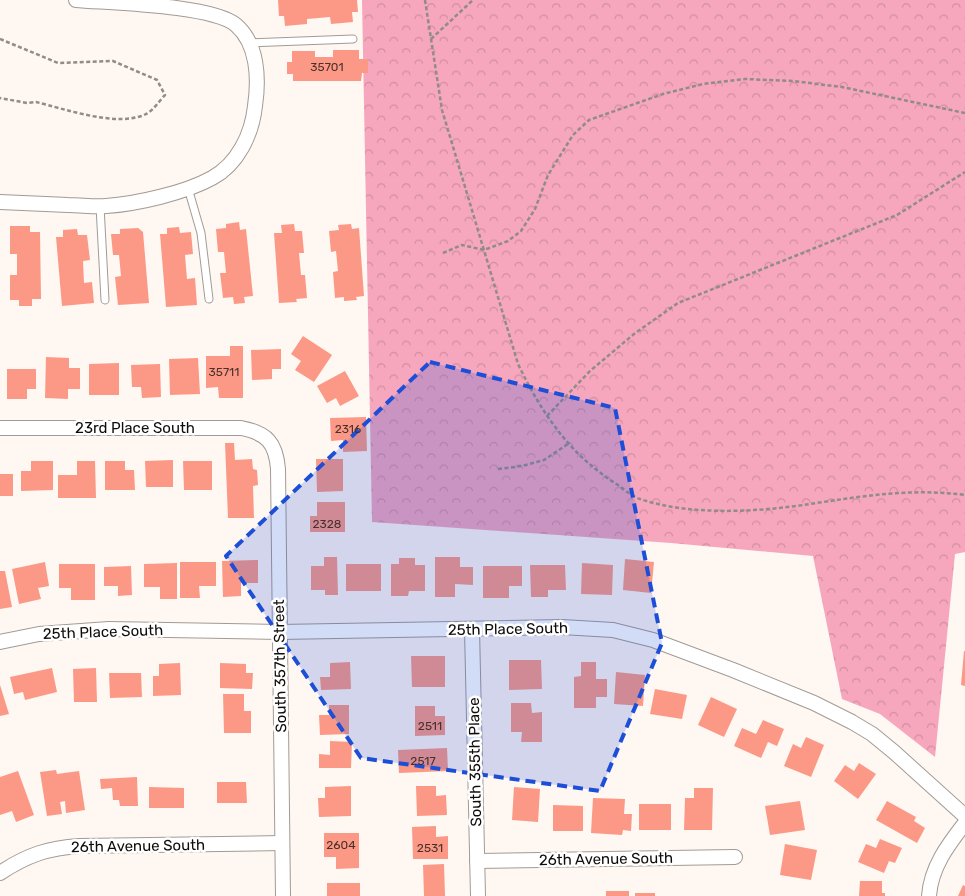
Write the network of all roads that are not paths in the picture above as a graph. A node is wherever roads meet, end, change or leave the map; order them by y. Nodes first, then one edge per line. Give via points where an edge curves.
1 (76, 0) edge
2 (157, 3) edge
3 (353, 39) dead end
4 (249, 43) junction
5 (188, 188) junction
6 (0, 202) edge
7 (100, 206) junction
8 (209, 299) dead end
9 (105, 300) dead end
10 (0, 428) edge
11 (268, 439) joint
12 (472, 629) junction
13 (279, 632) junction
14 (0, 642) edge
15 (965, 816) edge
16 (965, 823) edge
17 (282, 843) junction
18 (735, 857) dead end
19 (477, 862) junction
20 (0, 873) edge
21 (283, 896) edge
22 (478, 896) edge
23 (929, 896) edge

1 - 2 street
2 - 4 street via 226,19 236,25
3 - 4 lane
4 - 5 street via 254,58 257,94 254,120 247,138 228,166 212,178
5 - 7 street via 139,201
5 - 8 lane via 201,233
6 - 7 street
7 - 9 lane
10 - 11 street, 23rd Place South via 232,428 257,432
11 - 13 street, South 357th Street via 276,452 278,469
12 - 13 street, 25th Place South
12 - 15 street, 25th Place South via 562,627 613,630 653,640 733,670 814,703 859,726 894,752
12 - 19 street, South 355th Place
13 - 14 street, 25th Place South via 109,629 40,634
13 - 17 street, South 357th Street
16 - 23 street via 938,861 930,882
17 - 20 street, 26th Avenue South via 60,847 30,856
17 - 21 street, South 357th Street
18 - 19 street, 26th Avenue South
19 - 22 street, South 355th Place

